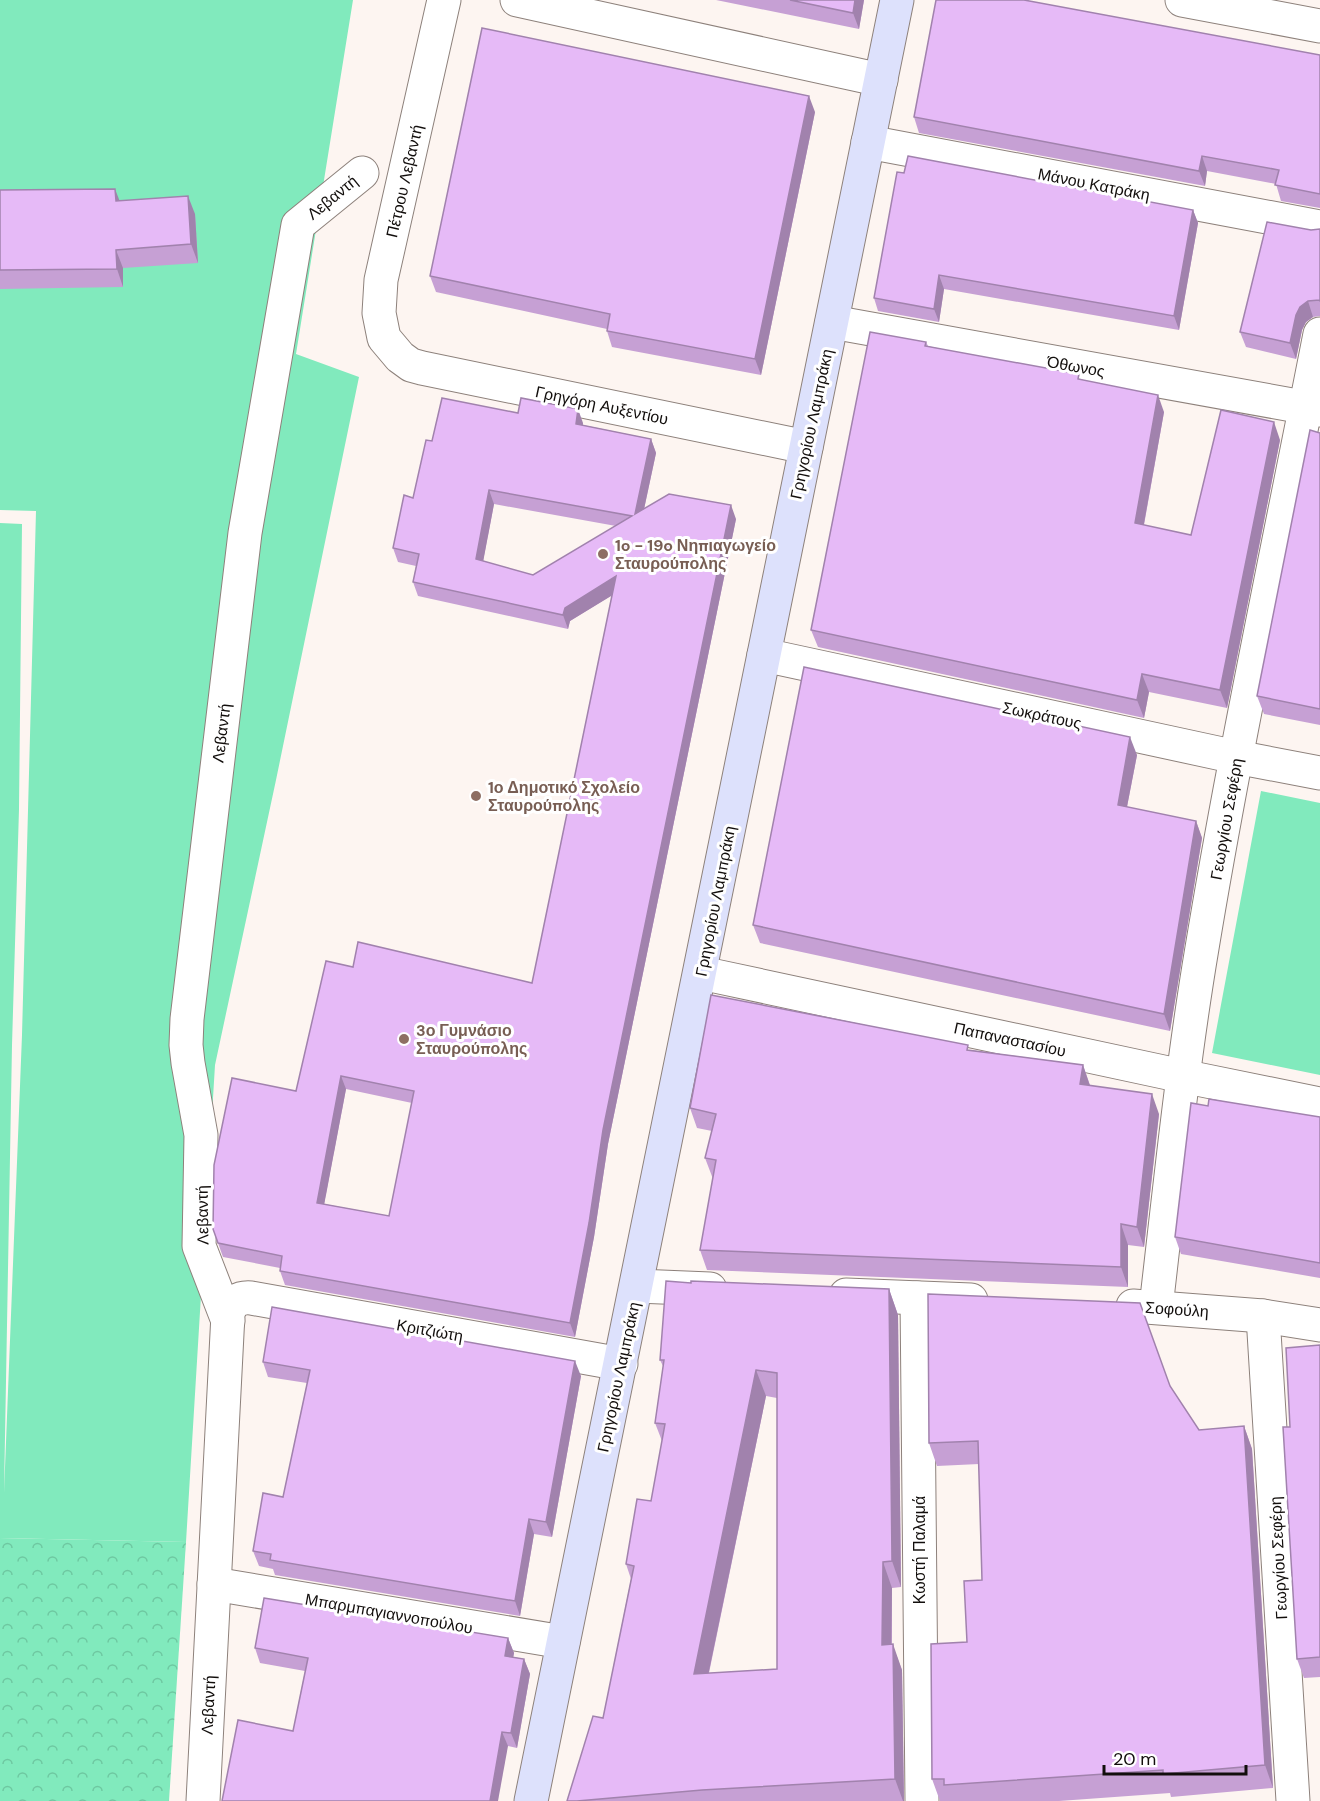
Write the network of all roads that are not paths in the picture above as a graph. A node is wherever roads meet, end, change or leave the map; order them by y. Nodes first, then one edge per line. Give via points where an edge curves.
1 (444, 0) edge
2 (517, 0) edge
3 (897, 0) edge
4 (1182, 0) edge
5 (1320, 26) edge
6 (881, 80) junction
7 (868, 142) junction
8 (362, 173) dead end
9 (1320, 227) edge
10 (832, 322) junction
11 (1320, 334) edge
12 (400, 357) joint
13 (1313, 408) edge
14 (806, 447) junction
15 (764, 654) junction
16 (1236, 757) junction
17 (1320, 773) edge
18 (700, 972) junction
19 (1182, 1076) junction
20 (1320, 1104) edge
21 (637, 1286) junction
22 (743, 1290) edge
23 (813, 1293) edge
24 (917, 1298) junction
25 (1000, 1301) edge
26 (1103, 1304) edge
27 (1156, 1307) junction
28 (234, 1310) junction
29 (1263, 1316) junction
30 (1320, 1325) edge
31 (621, 1364) junction
32 (214, 1584) junction
33 (563, 1642) junction
34 (203, 1801) edge
35 (531, 1801) edge
36 (922, 1801) edge
37 (1293, 1801) edge

1 - 12 street, Πέτρου Λεβαντή via 381,280 379,313 384,338
2 - 6 street
3 - 6 street, Γρηγορίου Λαμπράκη
4 - 5 street
6 - 7 street, Γρηγορίου Λαμπράκη
7 - 9 street, Μάνου Κατράκη
7 - 10 street, Γρηγορίου Λαμπράκη
8 - 28 street, Λεβαντή via 298,225 245,533 187,1019 188,1063 201,1135 199,1246
10 - 13 street, Όθωνος
10 - 14 street, Γρηγορίου Λαμπράκη
11 - 13 street, Γεωργίου Σεφέρη
12 - 14 street, Γρηγόρη Αυξεντίου via 422,368
13 - 16 street, Γεωργίου Σεφέρη
14 - 15 street, Γρηγορίου Λαμπράκη
15 - 16 street, Σωκράτους
15 - 18 street, Γρηγορίου Λαμπράκη
16 - 17 street, Σωκράτους
16 - 19 street, Γεωργίου Σεφέρη
18 - 19 street, Παπαναστασίου
18 - 21 street, Γρηγορίου Λαμπράκη
19 - 20 street, Παπαναστασίου
19 - 27 street, Γεωργίου Σεφέρη
21 - 22 street
21 - 31 street, Γρηγορίου Λαμπράκη
23 - 24 street
24 - 25 street
24 - 36 street, Κωστή Παλαμά
26 - 27 street, Σοφούλη
27 - 29 street, Σοφούλη
28 - 31 street, Κριτζιώτη via 251,1298
28 - 32 street, Λεβαντή
29 - 30 street, Σοφούλη
29 - 37 street, Γεωργίου Σεφέρη
31 - 33 street, Γρηγορίου Λαμπράκη
32 - 33 street, Μπαρμπαγιαννοπούλου
32 - 34 street, Λεβαντή
33 - 35 street, Γρηγορίου Λαμπράκη

